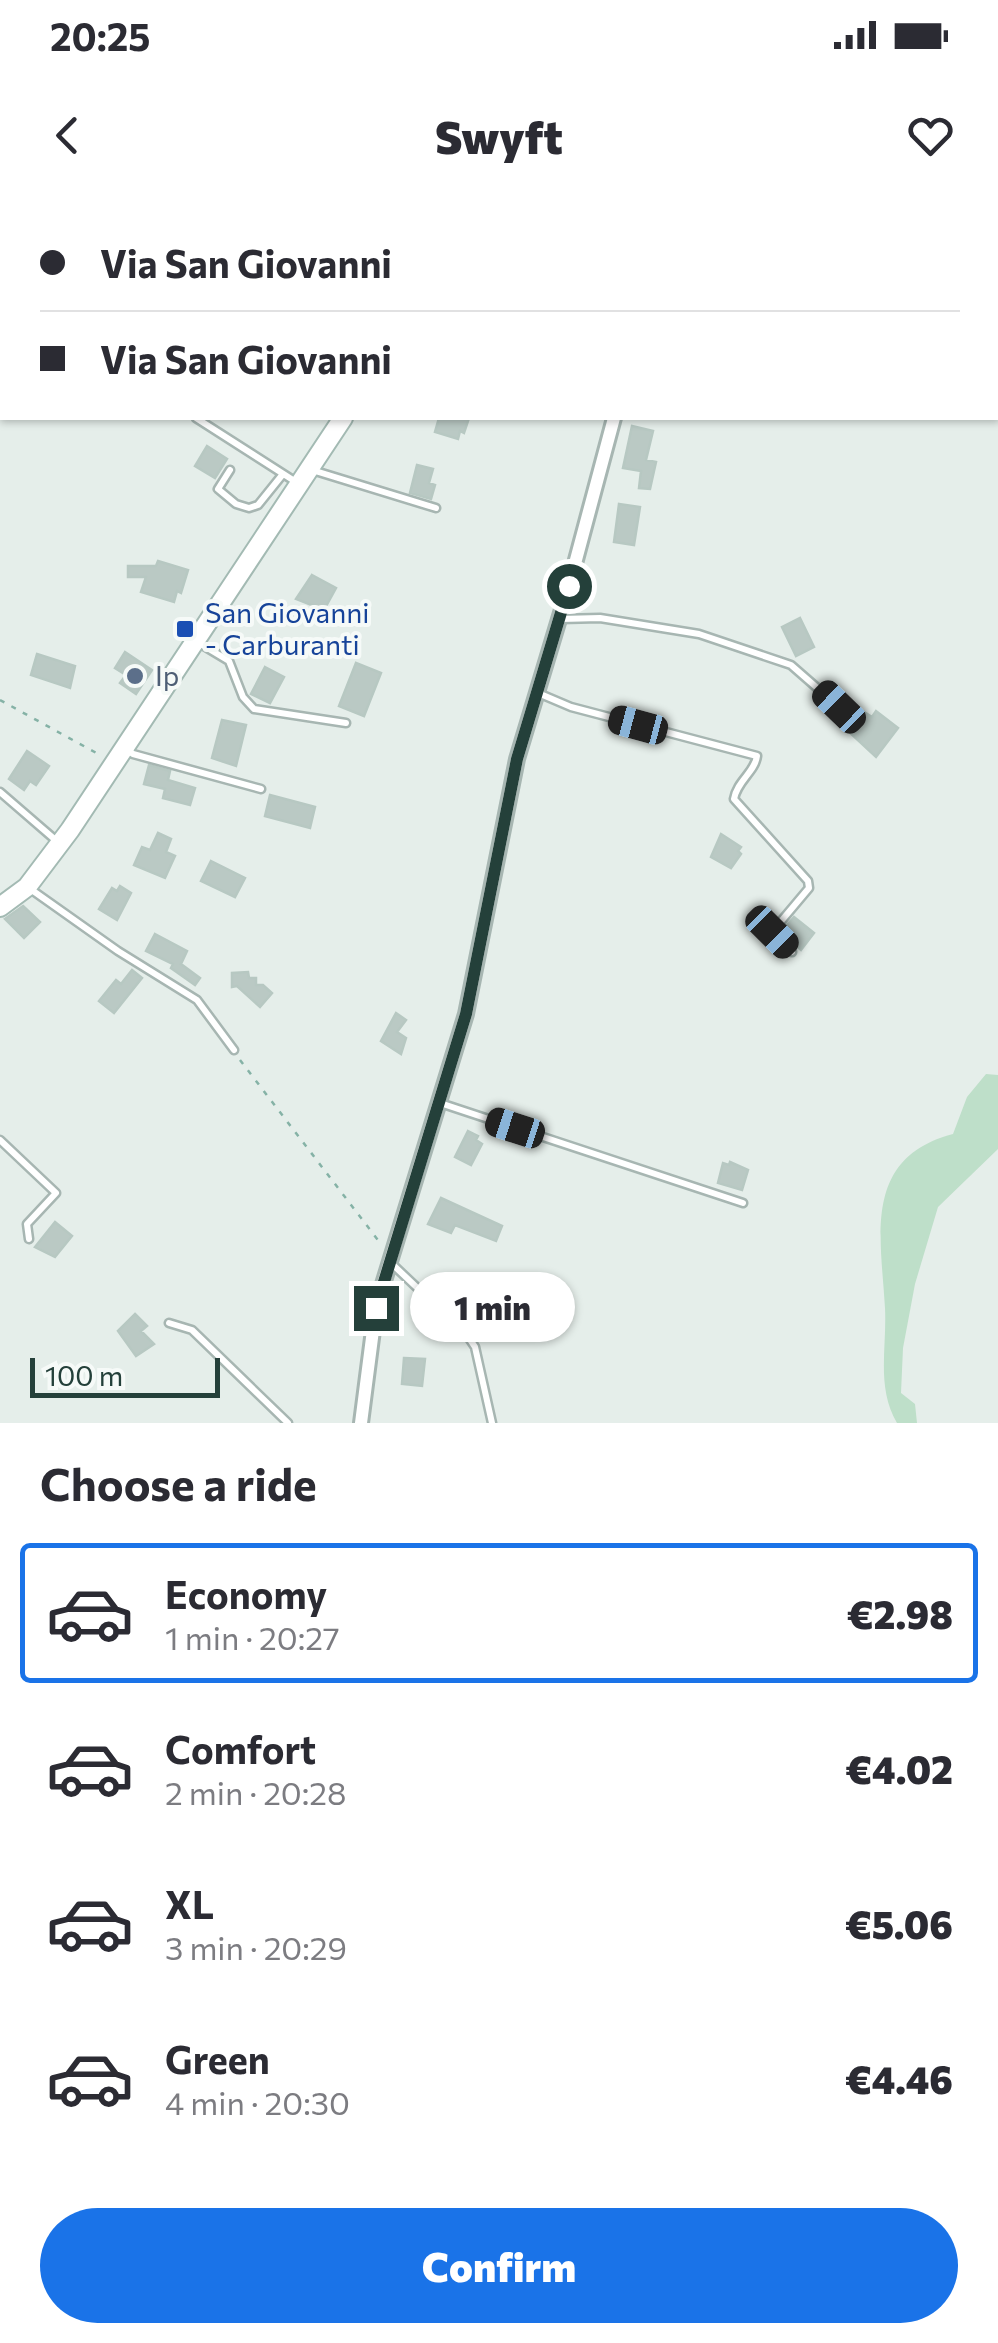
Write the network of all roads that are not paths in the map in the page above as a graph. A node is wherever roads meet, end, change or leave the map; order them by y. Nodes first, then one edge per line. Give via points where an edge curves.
1 (200, 420) edge
2 (338, 420) edge
3 (613, 420) edge
4 (230, 470) dead end
5 (296, 474) junction
6 (436, 508) dead end
7 (560, 619) junction
8 (193, 640) junction
9 (537, 692) junction
10 (839, 707) dead end
11 (346, 723) dead end
12 (120, 755) junction
13 (262, 789) dead end
14 (0, 792) edge
15 (60, 844) junction
16 (28, 887) junction
17 (0, 907) edge
18 (792, 952) dead end
19 (234, 1050) road end
20 (439, 1103) junction
21 (0, 1140) edge
22 (743, 1203) dead end
23 (29, 1239) dead end
24 (389, 1258) junction
25 (169, 1323) dead end
26 (288, 1423) edge
27 (361, 1423) edge
28 (492, 1423) edge

1 - 5 lane
2 - 5 main road
3 - 7 street
4 - 5 lane via 218,490 250,508
5 - 6 lane
5 - 8 main road
7 - 9 street
7 - 10 lane via 600,618 699,634 791,665
8 - 11 lane via 229,661 242,697 254,708
8 - 12 main road
9 - 18 lane via 758,756 734,799 808,881 772,932
9 - 20 street via 517,759 470,999
12 - 13 lane
12 - 15 main road
14 - 15 lane
15 - 16 main road
16 - 17 main road
16 - 19 lane via 197,1000
20 - 22 lane
20 - 24 street
21 - 23 lane via 56,1193 27,1224
24 - 27 street
24 - 28 lane via 467,1335
25 - 26 lane via 192,1330

